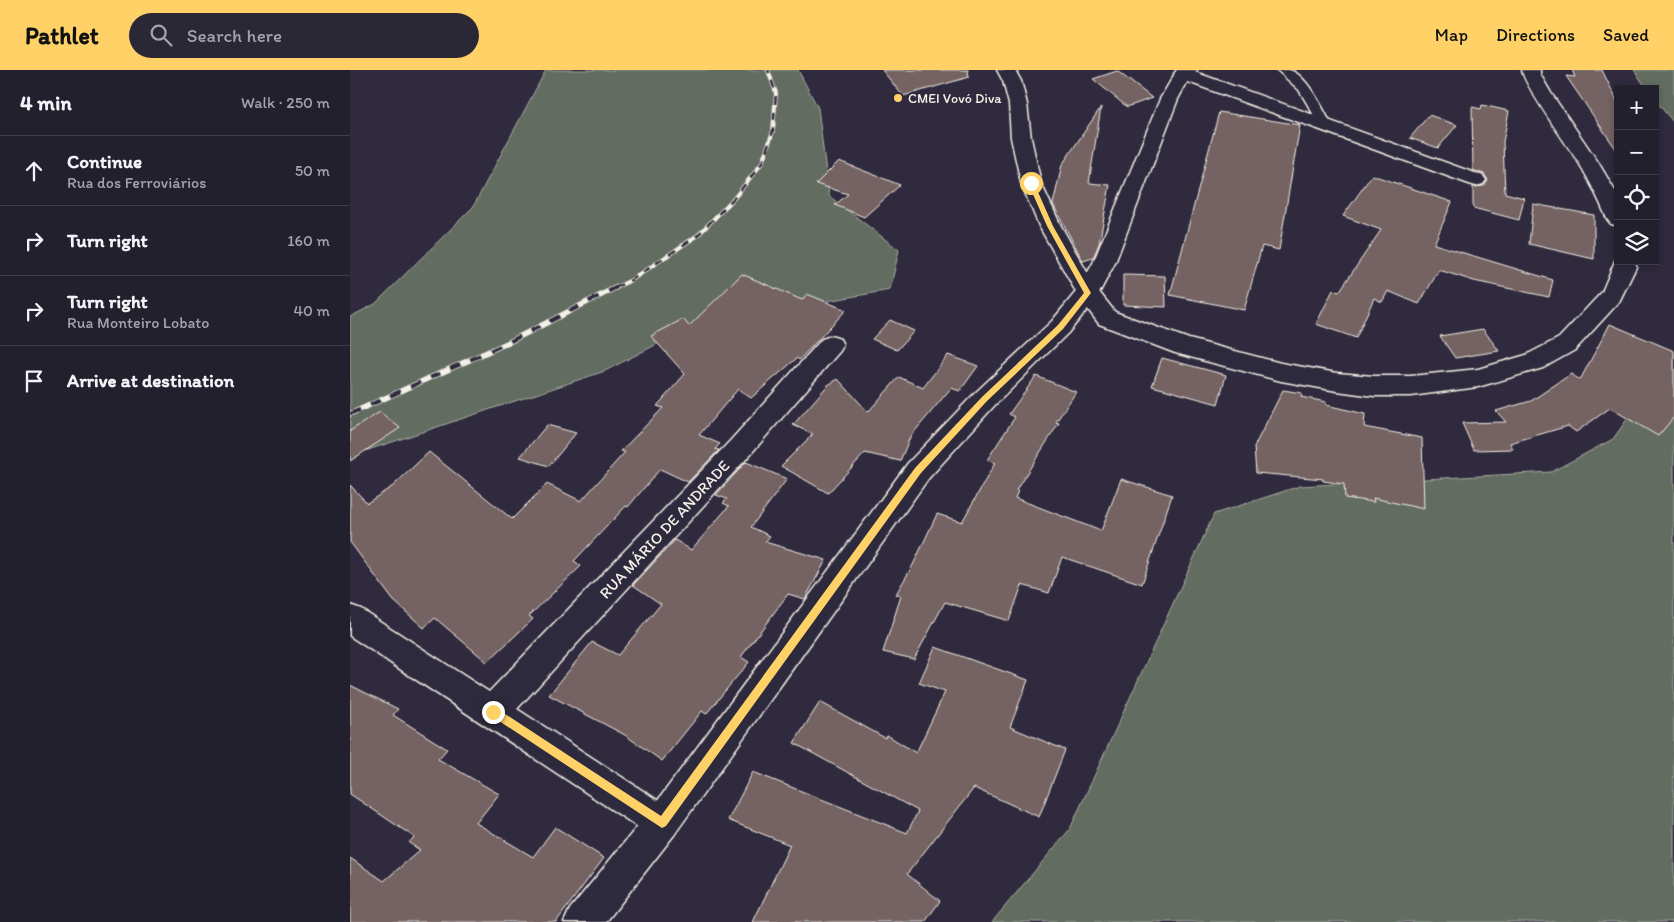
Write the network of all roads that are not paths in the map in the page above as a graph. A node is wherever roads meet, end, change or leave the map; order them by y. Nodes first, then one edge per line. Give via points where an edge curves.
1 (1006, 70) edge
2 (1283, 70) edge
3 (1531, 70) edge
4 (1185, 72) edge
5 (1326, 126) junction
6 (1476, 180) dead end
7 (1614, 210) edge
8 (1625, 265) edge
9 (1088, 293) junction
10 (832, 344) dead end
11 (350, 618) edge
12 (493, 712) junction
13 (662, 822) junction
14 (583, 922) edge

1 - 9 street via 1018,104 1021,138 1031,183 1050,226
2 - 5 lane via 1310,96
3 - 7 street via 1547,102 1590,163
4 - 5 street
4 - 9 street via 1169,99 1104,263
5 - 6 street
8 - 9 street via 1612,296 1567,344 1534,362 1478,378 1411,386 1337,382 1281,372 1184,347 1107,318
9 - 13 street via 1060,327 985,399 918,471
10 - 12 street, RUA MÁRIO DE ANDRADE
11 - 12 street
12 - 13 street
13 - 14 street

